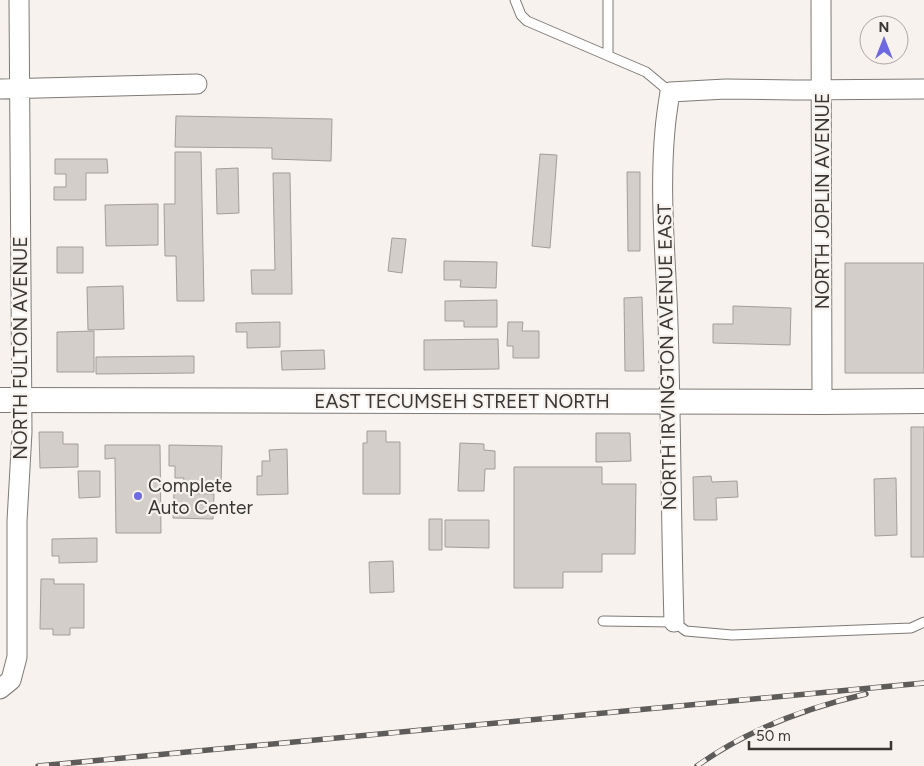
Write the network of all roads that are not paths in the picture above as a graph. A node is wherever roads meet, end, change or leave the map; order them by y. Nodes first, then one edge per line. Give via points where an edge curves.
1 (19, 0) edge
2 (515, 0) edge
3 (608, 0) edge
4 (821, 0) edge
5 (608, 55) junction
6 (197, 84) dead end
7 (20, 88) junction
8 (0, 89) edge
9 (924, 89) edge
10 (822, 90) junction
11 (670, 92) junction
12 (11, 400) edge
13 (924, 401) edge
14 (670, 402) junction
15 (822, 402) junction
16 (603, 621) dead end
17 (674, 622) junction
18 (924, 622) edge
19 (0, 689) edge

1 - 7 street, NORTH FULTON AVENUE
2 - 5 lane via 527,22
3 - 5 lane
4 - 10 street, NORTH JOPLIN AVENUE
5 - 11 lane via 646,72
6 - 7 street
7 - 8 street
7 - 12 street, NORTH FULTON AVENUE
9 - 10 street
10 - 11 street via 726,88
10 - 15 street, NORTH JOPLIN AVENUE
11 - 14 street, NORTH IRVINGTON AVENUE EAST via 664,129 663,177
12 - 14 street, EAST TECUMSEH STREET NORTH
12 - 19 street, NORTH FULTON AVENUE via 17,521 17,657 11,680
13 - 15 street, EAST TECUMSEH STREET NORTH
14 - 15 street, EAST TECUMSEH STREET NORTH
14 - 17 street, NORTH IRVINGTON AVENUE EAST
16 - 17 lane
17 - 18 lane via 686,630 732,635 911,628

